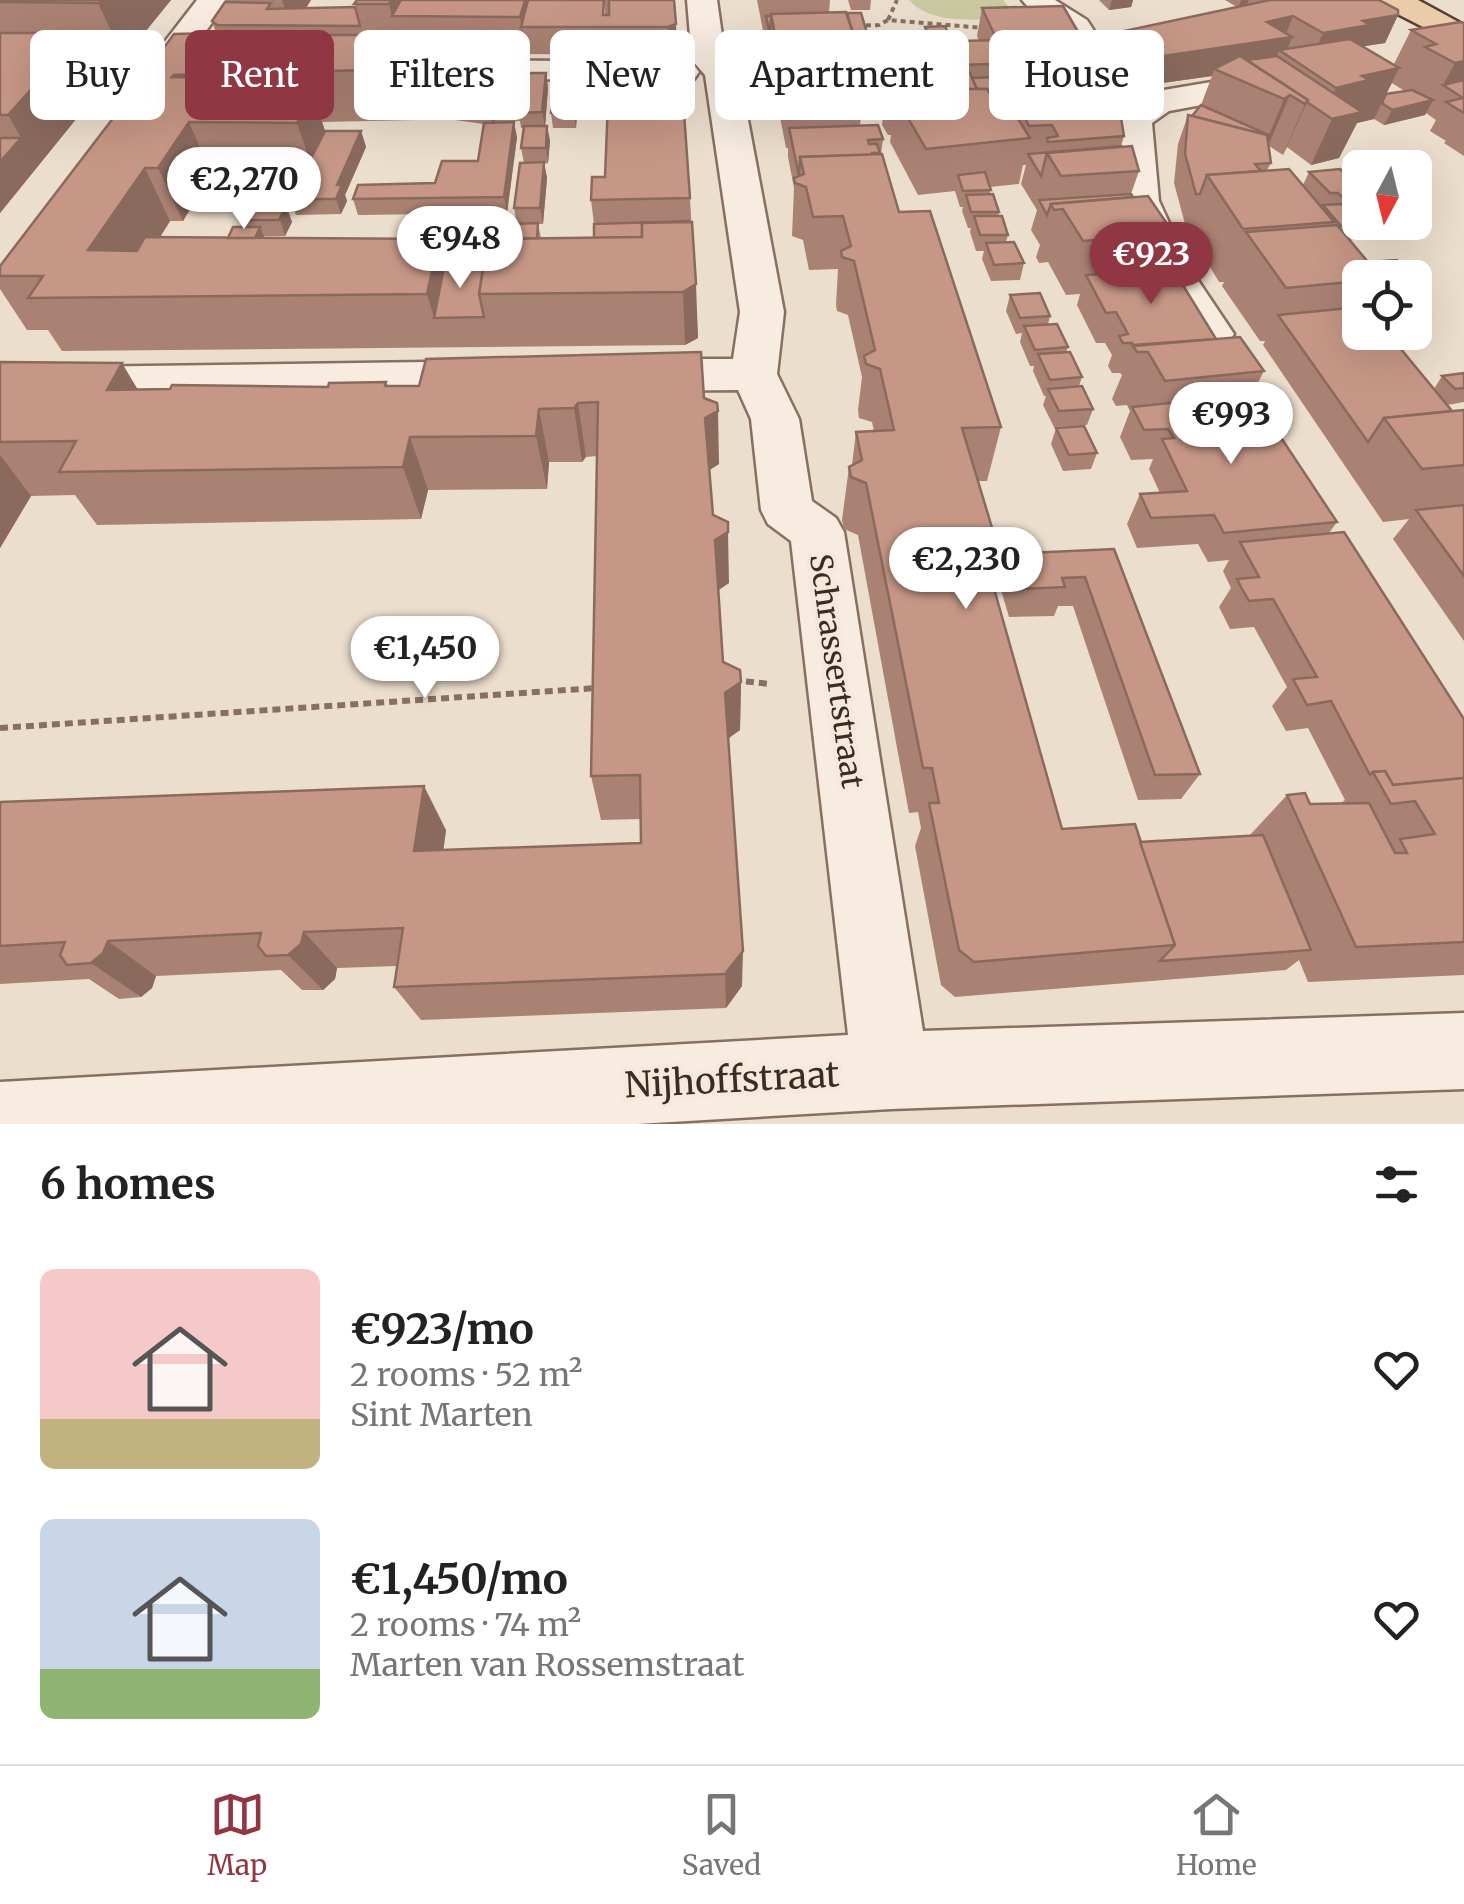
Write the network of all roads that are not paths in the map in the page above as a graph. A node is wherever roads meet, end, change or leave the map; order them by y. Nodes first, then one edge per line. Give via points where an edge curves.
1 (213, 0) edge
2 (702, 0) edge
3 (1037, 0) edge
4 (1395, 0) edge
5 (1078, 30) edge
6 (1452, 51) edge
7 (165, 64) edge
8 (0, 66) edge
9 (30, 66) edge
10 (715, 66) edge
11 (530, 71) edge
12 (715, 72) edge
13 (1316, 76) edge
14 (1164, 101) edge
15 (730, 120) edge
16 (1134, 120) edge
17 (1233, 368) edge
18 (754, 374) junction
19 (0, 384) edge
20 (1464, 1051) edge
21 (891, 1072) junction
22 (0, 1122) edge

1 - 7 street
2 - 10 street via 708,60
3 - 5 street
4 - 6 main road
8 - 9 street
11 - 12 street
13 - 14 street
15 - 18 street via 762,312
16 - 17 street via 1139,201 1170,270
18 - 19 street
18 - 21 street, Schrassertstraat via 775,418 787,510 817,532
20 - 21 street, Nijhoffstraat
21 - 22 street, Nijhoffstraat

